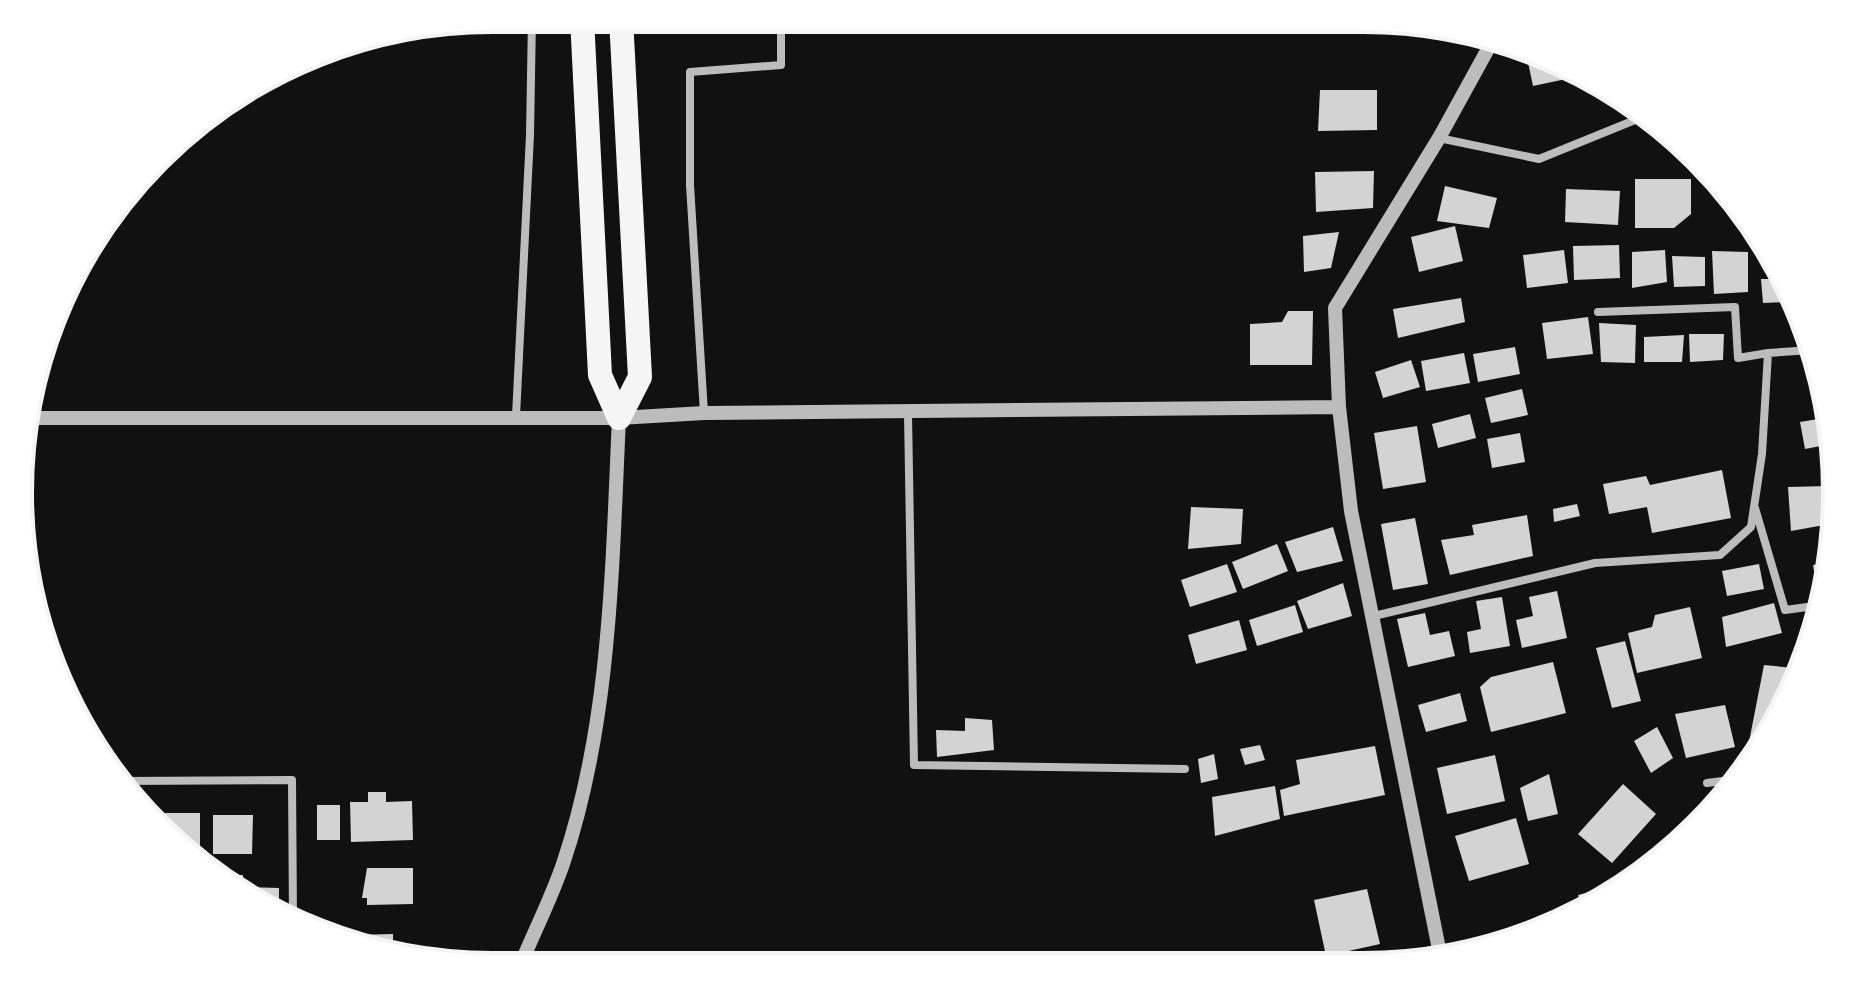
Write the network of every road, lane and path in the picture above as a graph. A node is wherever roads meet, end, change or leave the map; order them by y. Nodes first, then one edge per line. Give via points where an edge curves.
1 (532, 32) edge
2 (583, 32) edge
3 (622, 32) edge
4 (781, 32) edge
5 (1488, 50) edge
6 (1634, 121) edge
7 (1439, 138) junction
8 (1598, 312) dead end
9 (1801, 351) edge
10 (1768, 353) junction
11 (1339, 407) junction
12 (704, 413) junction
13 (908, 414) junction
14 (516, 416) junction
15 (38, 418) edge
16 (619, 418) junction
17 (1754, 504) junction
18 (1808, 607) edge
19 (1374, 616) junction
20 (1185, 769) dead end
21 (134, 781) edge
22 (1721, 781) edge
23 (1707, 783) dead end
24 (293, 908) edge
25 (1439, 946) edge
26 (525, 953) edge

1 - 14 street
2 - 16 highway via 600,375
3 - 16 highway via 640,377
4 - 12 street via 781,65 690,72 690,185
5 - 7 street
6 - 7 street via 1539,159
7 - 11 street via 1335,308
8 - 10 street via 1735,307 1738,358
9 - 10 street
10 - 17 street
11 - 13 street
11 - 19 street via 1351,511
12 - 13 street
12 - 16 street
13 - 20 street via 914,765
14 - 15 street
14 - 16 street
16 - 26 street via 610,605 595,736 563,864
17 - 18 street via 1785,610
17 - 19 street via 1751,527 1720,555 1595,563
19 - 25 street
21 - 24 street via 292,780
22 - 23 street

